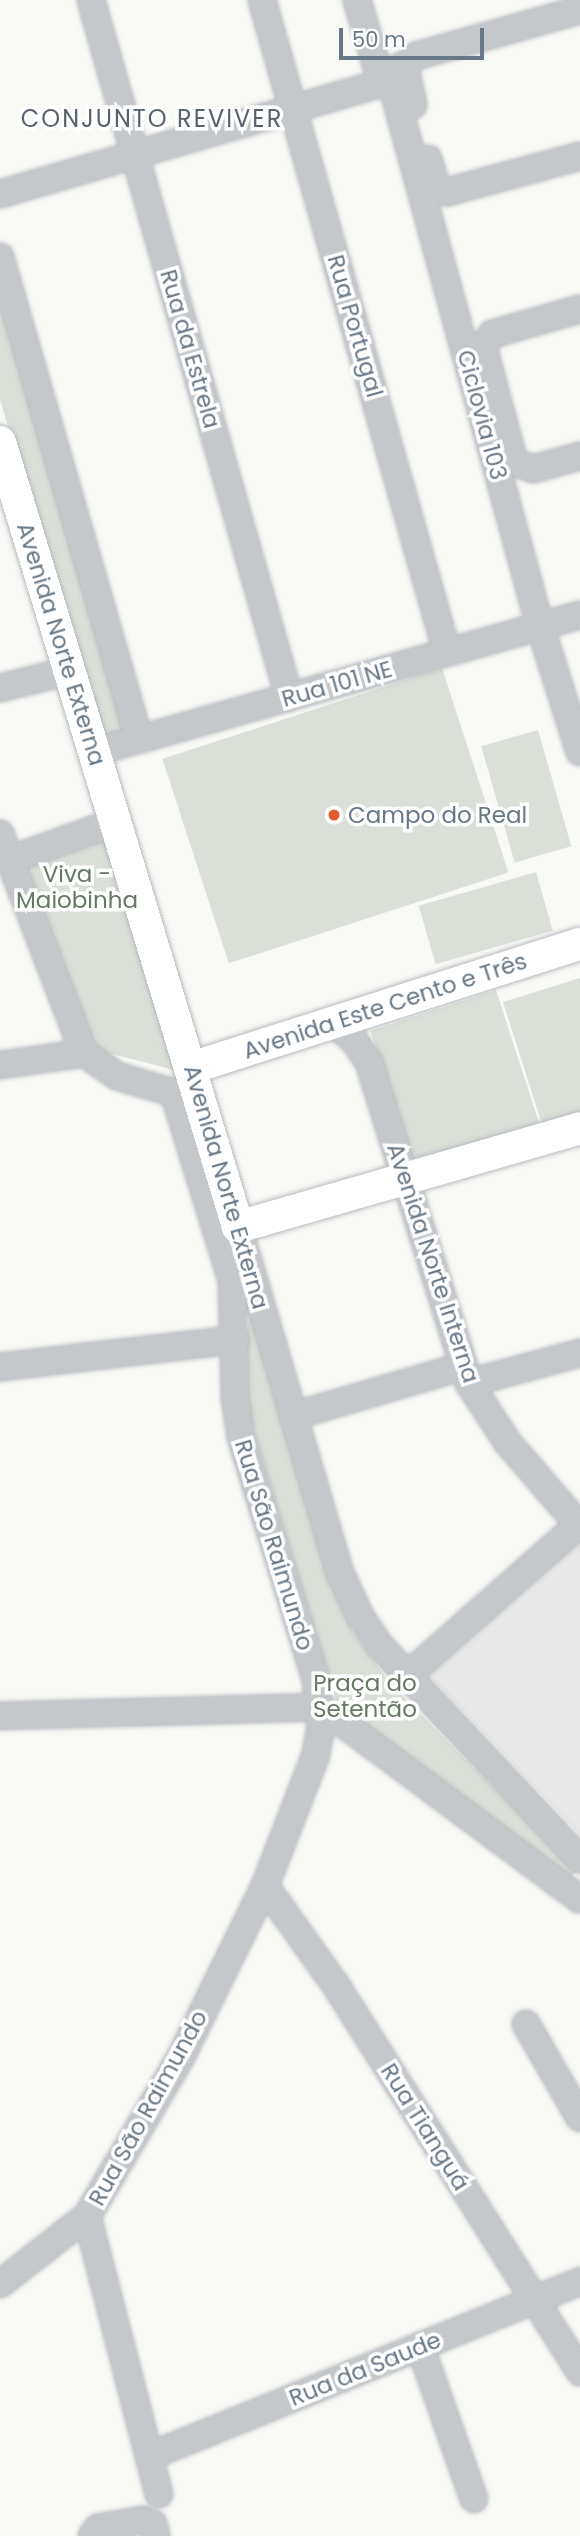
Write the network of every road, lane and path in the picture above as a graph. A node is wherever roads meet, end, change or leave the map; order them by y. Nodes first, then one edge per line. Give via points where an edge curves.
1 (91, 0) edge
2 (262, 0) edge
3 (357, 0) edge
4 (580, 10) edge
5 (397, 69) junction
6 (293, 109) junction
7 (135, 155) junction
8 (580, 156) edge
9 (0, 194) edge
10 (0, 257) edge
11 (580, 309) edge
12 (490, 407) junction
13 (0, 442) edge
14 (580, 456) edge
15 (580, 615) edge
16 (540, 626) junction
17 (447, 652) junction
18 (68, 671) junction
19 (0, 688) edge
20 (289, 697) junction
21 (139, 739) junction
22 (94, 752) junction
23 (580, 752) edge
24 (115, 822) junction
25 (0, 834) edge
26 (9, 860) junction
27 (580, 944) edge
28 (333, 1023) junction
29 (84, 1052) junction
30 (0, 1065) edge
31 (187, 1083) junction
32 (580, 1128) edge
33 (407, 1182) junction
34 (238, 1227) junction
35 (235, 1340) junction
36 (580, 1353) edge
37 (0, 1367) edge
38 (466, 1374) junction
39 (293, 1416) junction
40 (579, 1525) edge
41 (408, 1675) junction
42 (321, 1707) junction
43 (0, 1716) edge
44 (580, 1858) edge
45 (265, 1886) junction
46 (580, 1899) edge
47 (526, 2024) dead end
48 (580, 2118) edge
49 (87, 2216) junction
50 (580, 2281) edge
51 (0, 2284) edge
52 (534, 2300) junction
53 (420, 2346) junction
54 (580, 2372) edge
55 (150, 2456) junction
56 (159, 2494) dead end
57 (474, 2499) dead end
58 (92, 2536) edge
59 (156, 2536) edge

1 - 7 street, Rua da Estrela
2 - 6 street, Rua Portugal
3 - 5 street via 377,67
4 - 5 street
5 - 6 street via 374,85
5 - 8 street via 405,72 437,189
5 - 12 street, Ciclovia 103
6 - 7 street
6 - 17 street, Rua Portugal
7 - 9 street
7 - 20 street, Rua da Estrela
10 - 21 street, Avenida Norte Externa
11 - 12 street via 492,334 486,340
12 - 14 street via 514,462 524,468
12 - 16 street, Ciclovia 103
13 - 18 main road, Avenida Norte Externa
15 - 16 street, Rua 101 NE
16 - 17 street, Rua 101 NE
16 - 23 street, Ciclovia 103
17 - 20 street, Rua 101 NE
18 - 19 street
18 - 22 main road, Avenida Norte Externa
20 - 21 street, Rua 101 NE
21 - 22 street, Rua 101 NE
22 - 24 main road, Avenida Norte Externa
24 - 26 street
24 - 31 main road, Avenida Norte Externa
25 - 26 street
26 - 29 street
27 - 28 main road, Avenida Este Cento e Três
28 - 31 main road, Avenida Este Cento e Três
28 - 33 street, Avenida Norte Interna via 354,1039 369,1062
29 - 30 street
29 - 31 street via 117,1076
31 - 34 main road, Avenida Norte Externa
31 - 35 street, Rua São Raimundo via 232,1280
32 - 33 main road
33 - 34 main road
33 - 38 street, Avenida Norte Interna
34 - 39 street, Avenida Norte Externa
35 - 37 street
35 - 42 street, Rua São Raimundo via 241,1437
36 - 38 street
38 - 39 street
38 - 40 street, Avenida Norte Interna via 508,1443
39 - 41 street, Avenida Norte Externa via 345,1587 379,1645
40 - 41 street
41 - 44 street, Avenida Norte Externa
42 - 43 street
42 - 45 street, Rua São Raimundo via 315,1757
42 - 46 street
45 - 49 street, Rua São Raimundo via 181,2055
45 - 52 street, Rua Tianguá via 335,1984
47 - 48 street
49 - 51 street, Rua São Raimundo
49 - 55 street
50 - 52 street, Rua da Saude
52 - 53 street, Rua da Saude
52 - 54 street, Rua Tianguá
53 - 55 street, Rua da Saude
53 - 57 street
55 - 56 street
58 - 59 street via 98,2528 143,2520 153,2524

